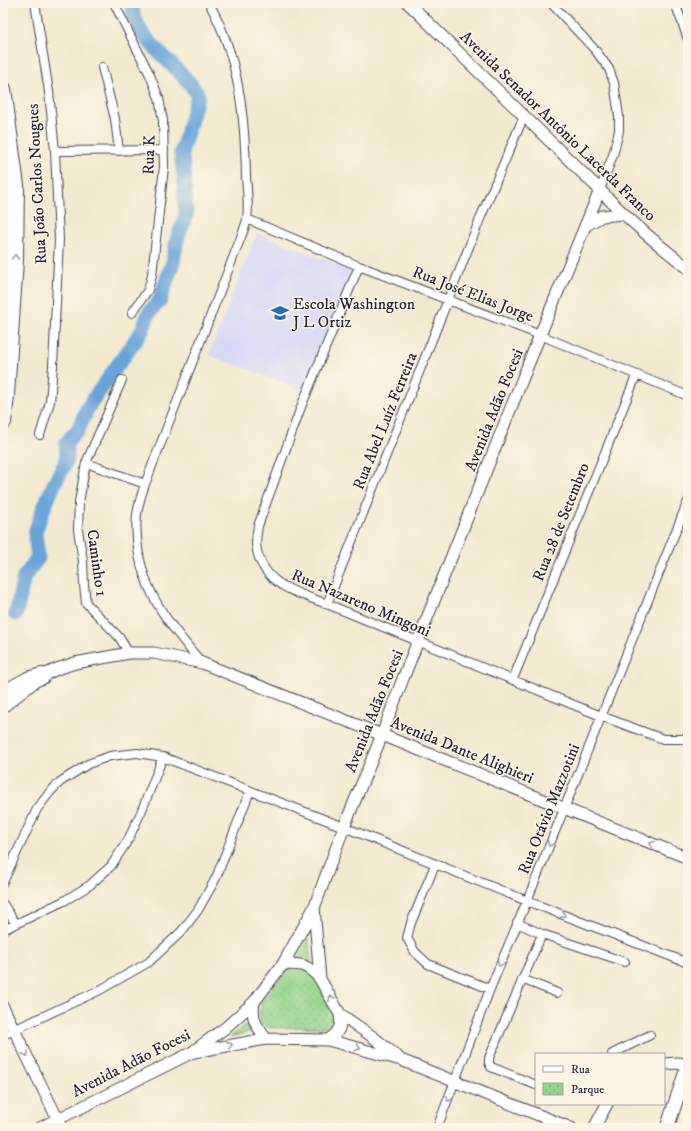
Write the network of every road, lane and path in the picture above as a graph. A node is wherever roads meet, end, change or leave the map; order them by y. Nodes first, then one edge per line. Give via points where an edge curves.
1 (34, 3) edge
2 (114, 3) edge
3 (208, 3) edge
4 (408, 3) edge
5 (551, 3) edge
6 (675, 3) edge
7 (688, 39) edge
8 (102, 67) dead end
9 (3, 89) edge
10 (524, 116) junction
11 (55, 150) junction
12 (164, 150) junction
13 (119, 151) junction
14 (600, 190) junction
15 (3, 212) edge
16 (622, 214) junction
17 (247, 219) junction
18 (585, 226) junction
19 (359, 266) junction
20 (688, 268) edge
21 (3, 281) edge
22 (448, 300) junction
23 (132, 313) dead end
24 (540, 335) junction
25 (636, 376) junction
26 (122, 380) dead end
27 (688, 396) edge
28 (3, 422) edge
29 (40, 435) dead end
30 (86, 463) junction
31 (145, 484) junction
32 (688, 501) edge
33 (327, 604) junction
34 (418, 642) junction
35 (129, 653) junction
36 (202, 664) junction
37 (42, 676) junction
38 (513, 679) junction
39 (3, 694) edge
40 (3, 707) edge
41 (601, 716) junction
42 (382, 735) junction
43 (688, 737) edge
44 (163, 757) junction
45 (250, 791) junction
46 (564, 808) junction
47 (344, 827) junction
48 (688, 858) edge
49 (435, 865) junction
50 (3, 882) edge
51 (527, 901) junction
52 (3, 904) edge
53 (314, 908) junction
54 (517, 923) junction
55 (16, 924) junction
56 (3, 930) edge
57 (542, 934) junction
58 (626, 962) dead end
59 (688, 963) edge
60 (283, 964) junction
61 (320, 979) junction
62 (522, 979) junction
63 (490, 989) junction
64 (557, 993) dead end
65 (254, 1002) junction
66 (3, 1007) edge
67 (340, 1014) junction
68 (14, 1030) junction
69 (3, 1035) edge
70 (650, 1035) dead end
71 (266, 1038) junction
72 (328, 1040) junction
73 (191, 1053) junction
74 (614, 1053) edge
75 (401, 1060) junction
76 (665, 1064) edge
77 (688, 1065) edge
78 (455, 1082) junction
79 (535, 1085) edge
80 (606, 1105) edge
81 (60, 1123) edge
82 (40, 1128) edge
83 (437, 1128) edge
84 (570, 1128) edge
85 (594, 1128) edge
86 (667, 1128) edge

1 - 11 street, Rua João Carlos Nougues via 49,92
2 - 12 street, Rua K via 150,74 159,98
3 - 17 street via 225,37 243,111
4 - 10 street, Avenida Senador Antônio Lacerda Franco
5 - 14 street via 596,51 614,83 619,131
6 - 7 street
8 - 13 street via 115,119
28 -> 9 highway via 15,260 16,186
10 - 14 street, Avenida Senador Antônio Lacerda Franco
10 - 22 street, Rua Abel Luíz Ferreira
11 - 13 street
11 - 29 street, Rua João Carlos Nougues via 59,240 53,366 50,402
12 - 13 street
12 - 23 street, Rua K via 152,275 148,290
14 - 16 street, Avenida Senador Antônio Lacerda Franco
14 - 18 street, Avenida Adão Focesi
15 - 21 highway
16 - 18 street via 602,216
16 - 20 street, Avenida Senador Antônio Lacerda Franco
17 - 19 street, Rua José Elias Jorge
17 - 31 street
18 - 24 street, Avenida Adão Focesi
19 - 22 street, Rua José Elias Jorge
19 - 33 street, Rua Nazareno Mingoni via 299,412 266,501 256,542 258,557 267,573 280,585
22 - 24 street, Rua José Elias Jorge
22 - 33 street, Rua Abel Luíz Ferreira
24 - 25 street, Rua José Elias Jorge
24 - 34 street, Avenida Adão Focesi
25 - 27 street, Rua José Elias Jorge
25 - 38 street, Rua 28 de Setembro
26 - 30 street, Caminho 1
30 - 31 street
30 - 35 street, Caminho 1 via 79,502 78,530 86,603 119,637
31 - 36 street via 138,505 136,526 143,575 160,609
32 - 41 street, Rua Otávio Mazzotini
33 - 34 street, Rua Nazareno Mingoni
34 - 38 street, Rua Nazareno Mingoni
34 - 42 street, Avenida Adão Focesi
35 - 36 street via 154,653
35 - 37 street via 75,663
36 - 42 street, Avenida Dante Alighieri
37 - 39 highway via 28,680
37 - 40 street
38 - 41 street, Rua Nazareno Mingoni
41 - 43 street, Rua Nazareno Mingoni via 663,739
41 - 46 street, Rua Otávio Mazzotini
42 - 46 street, Avenida Dante Alighieri
42 - 47 street, Avenida Adão Focesi
44 - 45 street
44 - 50 street via 137,753 110,756 88,764 60,782 37,809
44 - 55 street via 128,840 111,866 90,885 64,902
45 - 47 street
45 - 68 street via 216,878 198,910 182,931 150,962 100,990
48 -> 46 street, Avenida Dante Alighieri
46 -> 51 street, Rua Otávio Mazzotini
47 - 49 street
47 - 53 street, Avenida Adão Focesi
49 - 51 street
49 - 63 street via 407,938 415,952 428,964
51 - 54 street, Rua Otávio Mazzotini
51 -> 59 street
52 - 55 street
53 - 60 street, Avenida Adão Focesi
53 - 61 street
54 - 57 street
54 -> 63 street, Rua Otávio Mazzotini
55 - 56 street
57 - 58 street
57 - 62 street
60 - 61 street via 308,967
60 - 65 street, Avenida Adão Focesi
67 -> 61 street
62 - 64 street
62 - 79 street via 489,1063 491,1067
63 - 78 street, Rua Otávio Mazzotini
65 - 71 street via 253,1017
65 - 73 street, Avenida Adão Focesi
66 - 68 street
67 - 72 street via 340,1029
67 - 75 street
68 - 69 street
68 -> 81 street
70 - 74 street
71 - 72 street
73 -> 71 street
72 -> 75 street
73 - 81 street, Avenida Adão Focesi
75 - 78 street
76 - 77 street
77 - 86 main road
78 -> 83 street, Rua Otávio Mazzotini
78 - 84 street
80 - 85 street
81 - 82 street, Avenida Adão Focesi

